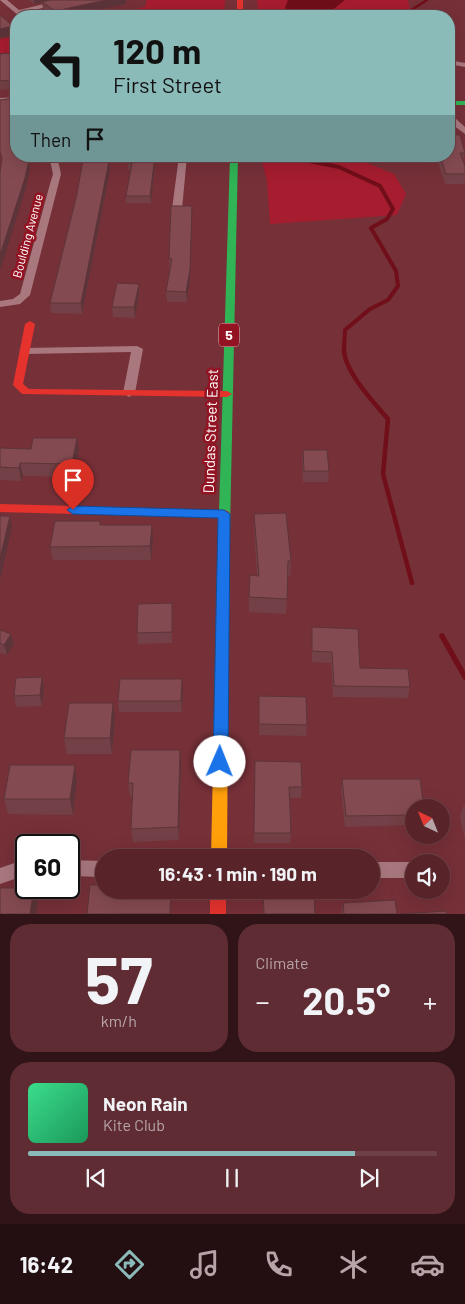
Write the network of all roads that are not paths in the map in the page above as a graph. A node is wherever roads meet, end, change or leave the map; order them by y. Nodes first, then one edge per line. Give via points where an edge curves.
1 (3, 0) edge
2 (70, 0) edge
3 (16, 10) edge
4 (35, 10) edge
5 (455, 123) edge
6 (465, 132) edge
7 (54, 162) edge
8 (181, 162) edge
9 (234, 162) edge
10 (177, 209) edge
11 (0, 304) edge
12 (30, 324) dead end
13 (25, 351) junction
14 (129, 393) junction
15 (227, 394) junction
16 (0, 508) edge
17 (224, 514) junction
18 (219, 849) edge
19 (80, 868) edge
20 (95, 869) edge
21 (380, 870) edge
22 (405, 870) edge
23 (15, 871) edge
24 (0, 876) edge
25 (218, 899) edge
26 (218, 914) edge

1 - 3 street
2 - 4 street
5 - 6 street
7 - 11 street, Boulding Avenue via 55,184 25,295 16,302
8 - 10 street
9 - 15 main road, Dundas Street East / 5
12 - 13 main road
13 - 14 main road via 18,385 26,392
13 - 14 street via 137,349
14 - 15 main road
15 - 17 main road, Dundas Street East / 5
16 - 17 main road
17 - 18 main road, Dundas Street East / 5
19 - 20 street
21 - 22 street
23 - 24 street
25 - 26 main road

